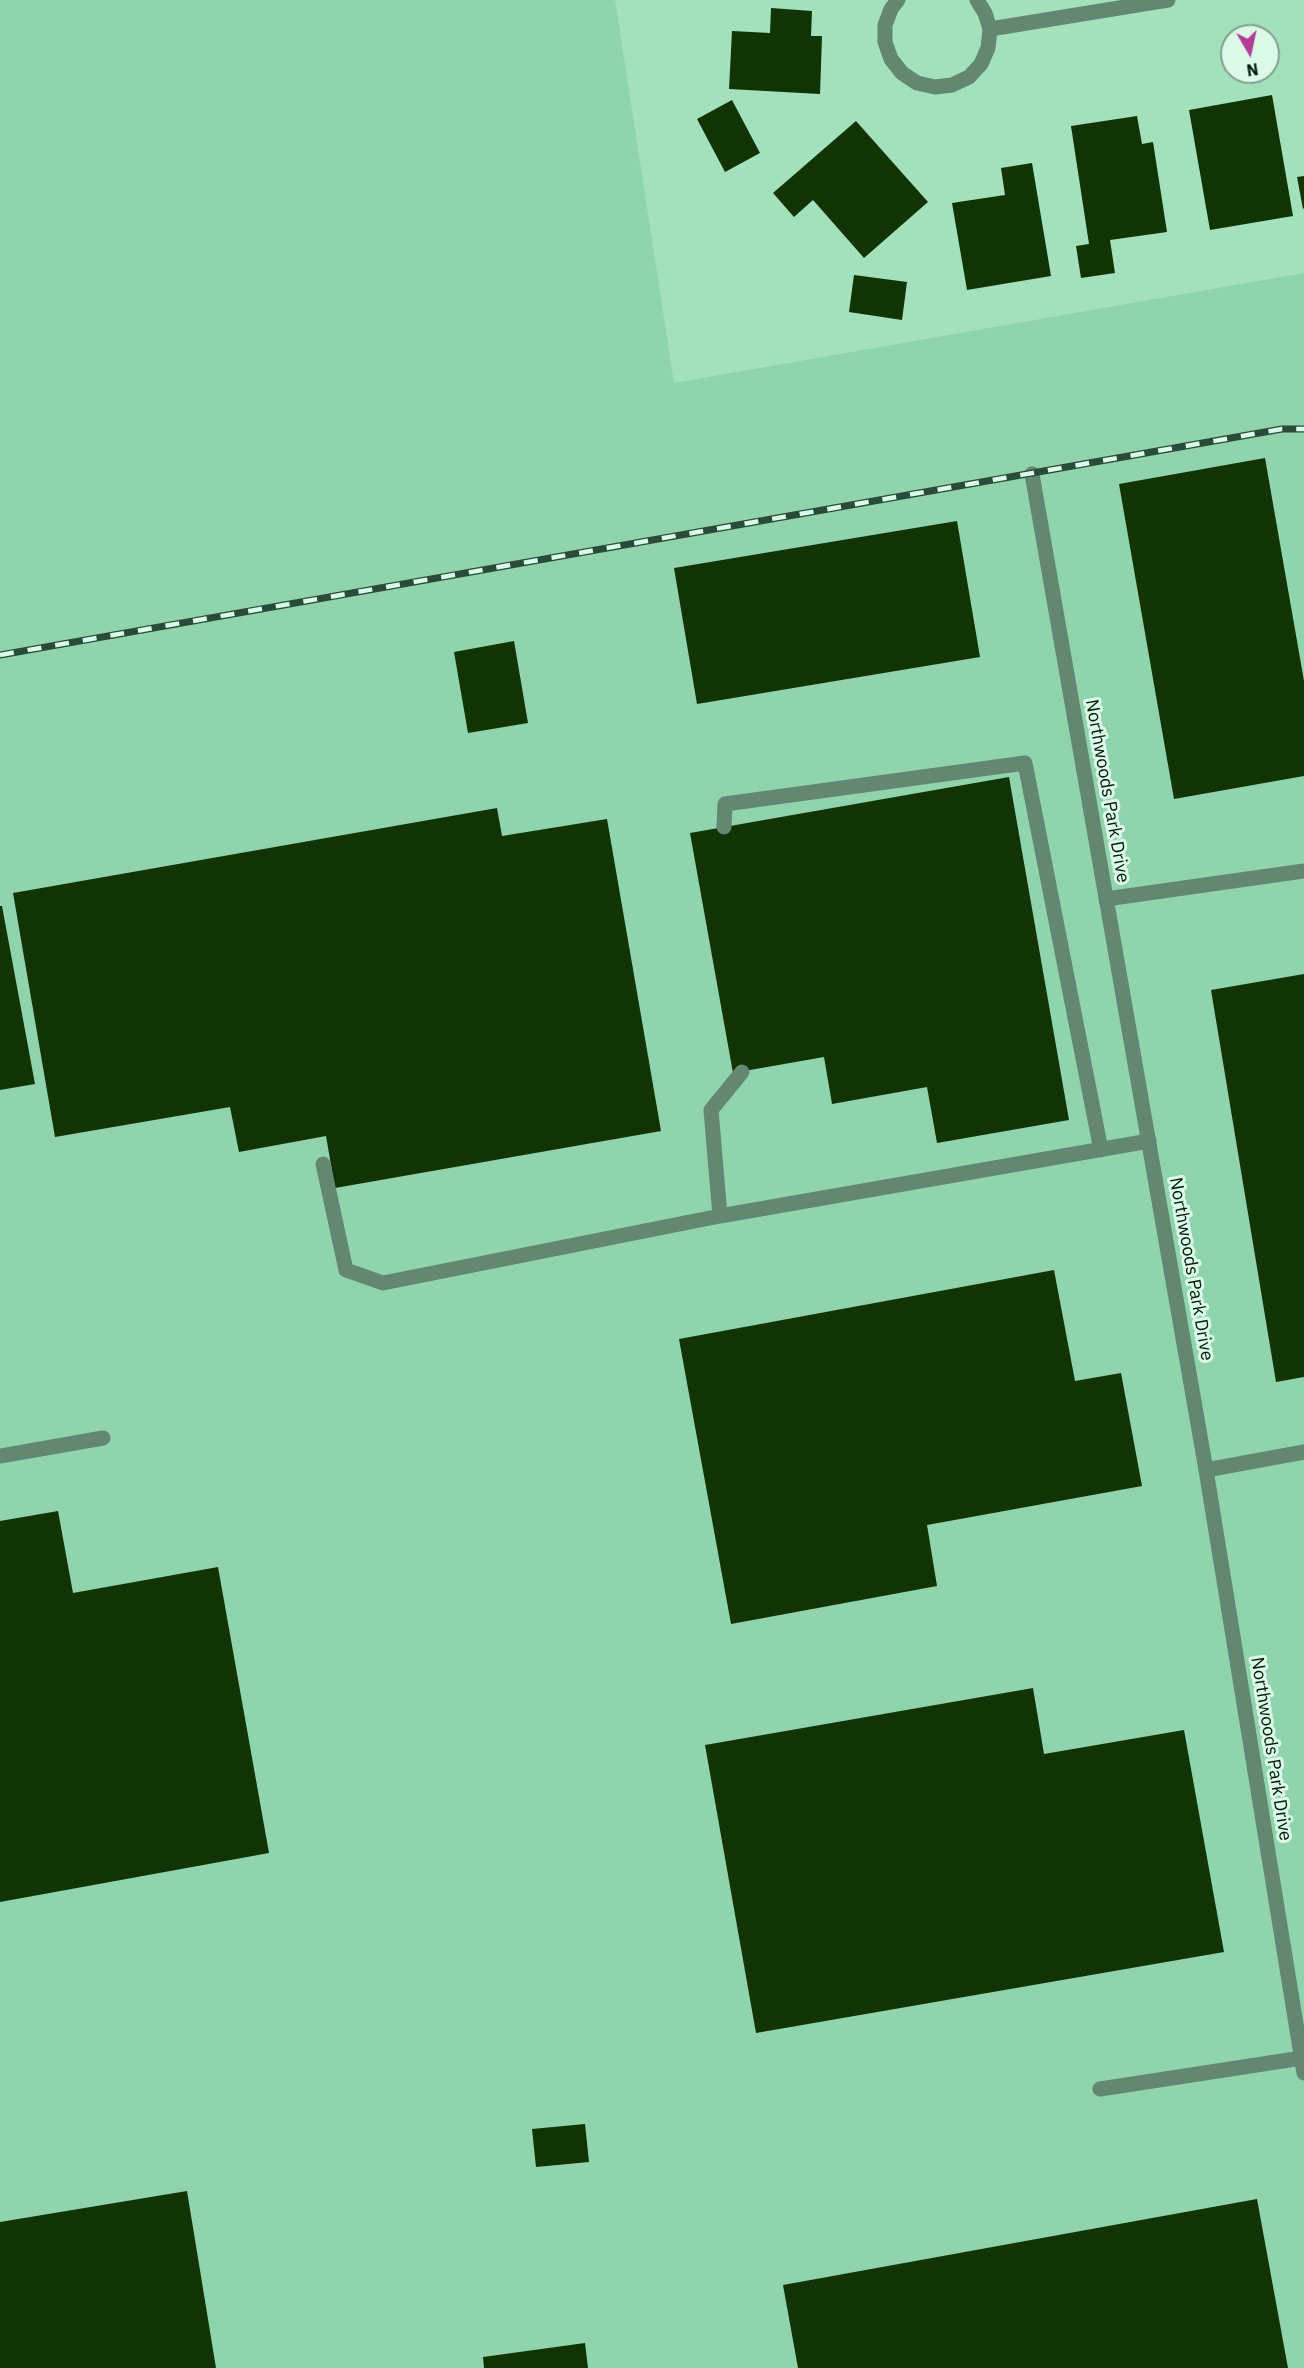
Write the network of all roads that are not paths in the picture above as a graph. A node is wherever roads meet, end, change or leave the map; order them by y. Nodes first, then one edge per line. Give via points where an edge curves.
1 (898, 0) edge
2 (976, 0) edge
3 (1168, 0) edge
4 (990, 29) junction
5 (1032, 474) dead end
6 (724, 827) dead end
7 (1304, 870) edge
8 (1106, 899) junction
9 (742, 1072) dead end
10 (1149, 1141) junction
11 (1101, 1150) junction
12 (323, 1164) dead end
13 (720, 1216) junction
14 (103, 1438) dead end
15 (1304, 1452) edge
16 (0, 1455) edge
17 (1206, 1470) junction
18 (1300, 2026) edge
19 (1303, 2065) edge
20 (1100, 2089) dead end

1 - 4 street via 885,25 885,42 891,59 916,83 935,87 969,77 981,64
2 - 4 street
3 - 4 street
5 - 8 street, Northwoods Park Drive
6 - 11 street via 725,804 1025,763
7 - 8 street
8 - 10 street, Northwoods Park Drive
9 - 13 street via 711,1110
10 - 11 street
10 - 17 street, Northwoods Park Drive
11 - 13 street
12 - 13 street via 345,1270 382,1283
14 - 16 street
15 - 17 street
17 - 18 street, Northwoods Park Drive
18 - 19 street, Northwoods Park Drive
19 - 20 street

